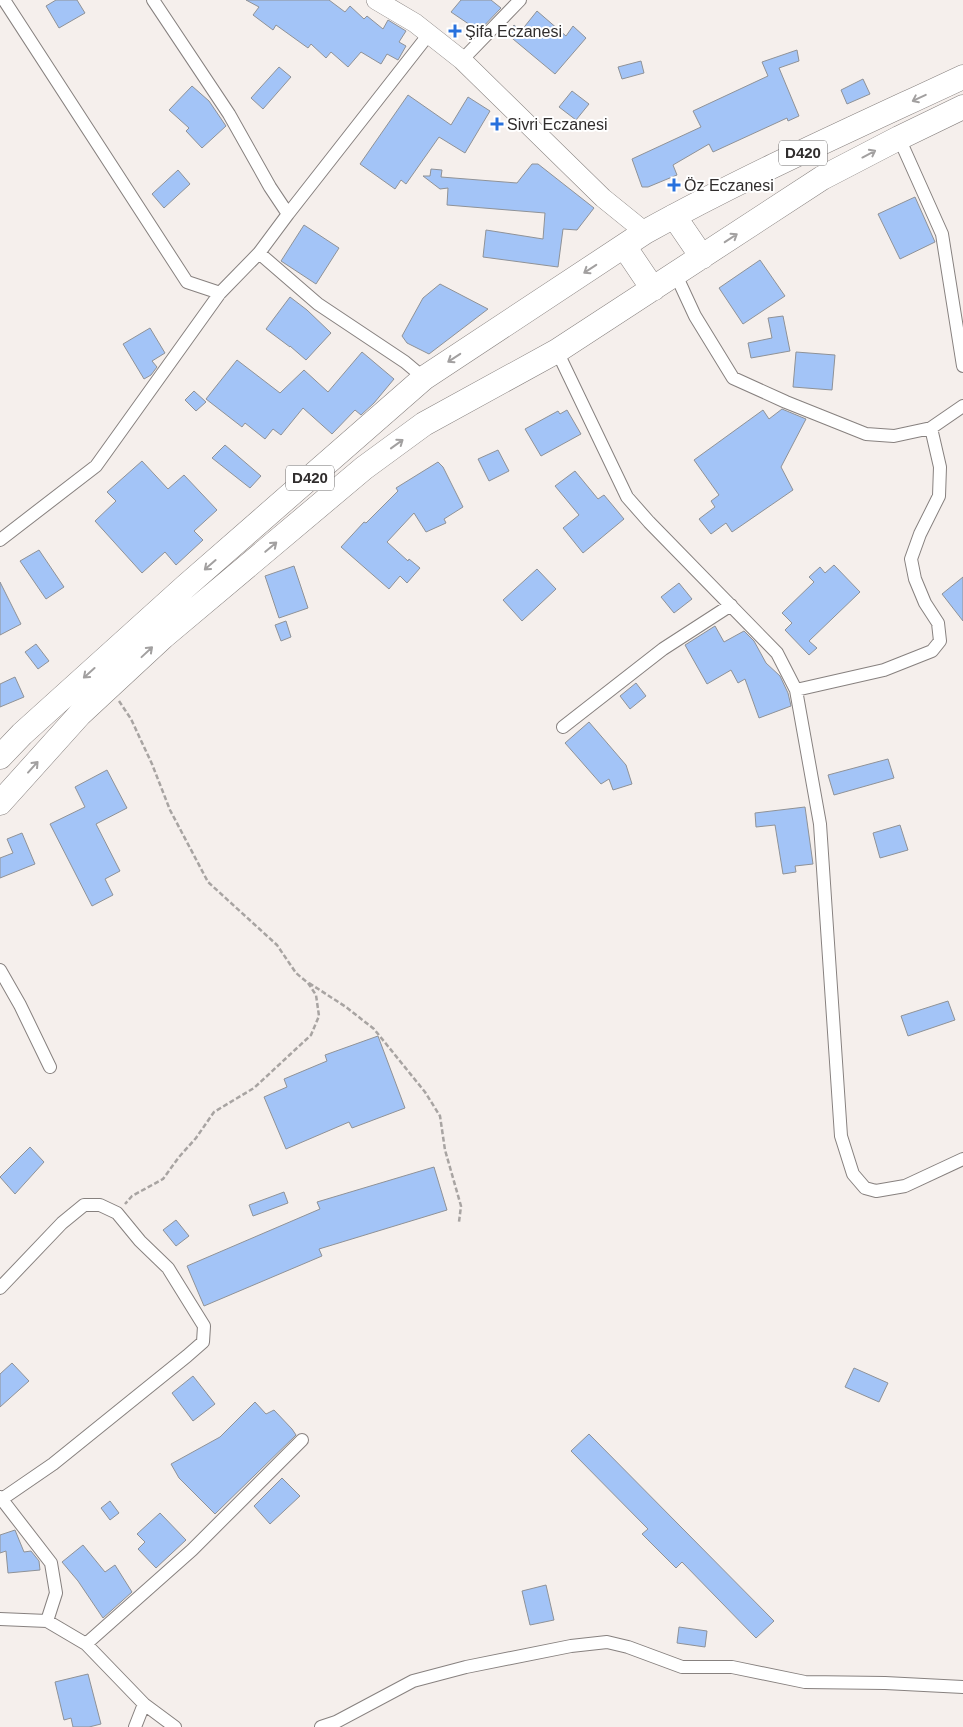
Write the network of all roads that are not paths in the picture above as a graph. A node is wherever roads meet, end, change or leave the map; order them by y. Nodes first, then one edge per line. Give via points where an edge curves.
1 (4, 0) edge
2 (153, 0) edge
3 (376, 0) edge
4 (520, 0) edge
5 (429, 34) junction
6 (462, 60) junction
7 (963, 78) edge
8 (963, 107) edge
9 (899, 138) junction
10 (288, 214) junction
11 (674, 216) junction
12 (645, 232) junction
13 (624, 246) junction
14 (260, 253) junction
15 (702, 258) junction
16 (676, 275) junction
17 (653, 289) junction
18 (220, 293) junction
19 (557, 351) junction
20 (963, 366) edge
21 (424, 378) junction
22 (963, 406) edge
23 (931, 428) junction
24 (0, 540) edge
25 (731, 605) junction
26 (796, 690) junction
27 (563, 726) dead end
28 (0, 757) edge
29 (0, 804) edge
30 (0, 970) edge
31 (50, 1067) dead end
32 (963, 1159) edge
33 (0, 1288) edge
34 (302, 1440) dead end
35 (1, 1498) edge
36 (0, 1619) edge
37 (47, 1621) junction
38 (86, 1644) junction
39 (963, 1687) edge
40 (144, 1704) junction
41 (135, 1727) edge
42 (175, 1727) edge
43 (321, 1727) edge

1 - 18 street via 187,282
2 - 10 street via 230,114
3 - 5 street
4 - 6 street
5 - 6 street
5 - 10 street
6 - 12 street via 603,198
7 -> 11 highway, D420
8 - 9 highway, D420
15 -> 9 highway, D420 via 822,178
9 - 20 street via 942,234
10 - 14 street
11 - 12 highway, D420
11 - 15 highway
12 - 13 highway, D420
13 - 17 highway
13 -> 21 highway, D420
14 - 18 street
14 - 21 street via 318,304
15 - 16 highway, D420
16 - 17 highway
16 - 23 street via 695,316 733,378 866,434 894,436
17 - 19 highway
18 - 24 street via 96,466
19 - 25 street via 627,497
29 -> 19 highway via 80,714 163,636 364,468 424,424
21 -> 28 highway, D420 via 186,586
22 - 23 street
23 - 26 street via 940,468 939,496 911,559 925,603 938,623 940,641 932,651 884,670
25 - 26 street via 777,653
25 - 27 street via 663,649
26 - 32 street via 820,824 841,1136 853,1174 865,1188 876,1191 905,1186
30 - 31 street
33 - 35 street via 62,1223 84,1205 100,1204 118,1213 140,1241 168,1268 204,1326 203,1342 85,1440
34 - 38 street via 192,1550
35 - 37 street via 51,1562 56,1593
36 - 37 street
37 - 38 street
38 - 40 street
39 - 43 street via 805,1682 732,1667 682,1667 607,1642 466,1667 413,1681
40 - 41 street
40 - 42 street

